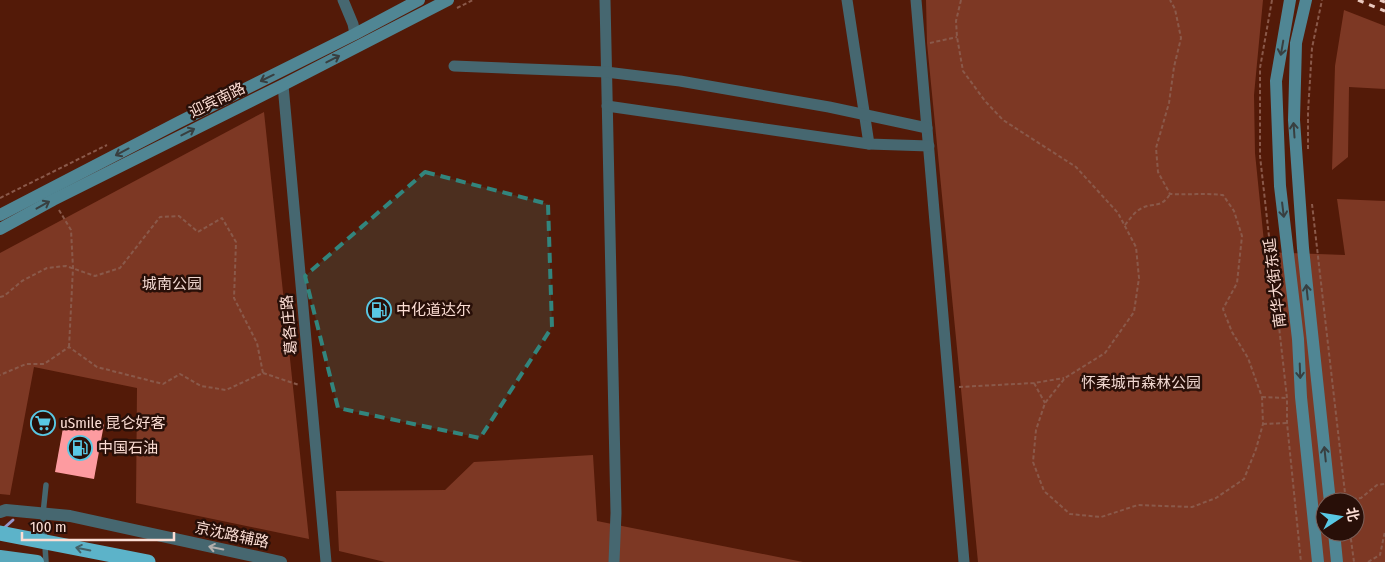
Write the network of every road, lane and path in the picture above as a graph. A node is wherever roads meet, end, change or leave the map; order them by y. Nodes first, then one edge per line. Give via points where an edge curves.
1 (344, 0) edge
2 (419, 0) edge
3 (448, 0) edge
4 (605, 0) edge
5 (847, 0) edge
6 (916, 0) edge
7 (961, 0) edge
8 (1170, 0) edge
9 (1272, 0) edge
10 (1290, 0) edge
11 (1306, 0) edge
12 (1322, 0) edge
13 (355, 34) junction
14 (957, 37) junction
15 (920, 45) junction
16 (454, 66) dead end
17 (606, 72) junction
18 (283, 85) junction
19 (607, 106) junction
20 (865, 115) junction
21 (927, 128) junction
22 (869, 144) junction
23 (929, 146) junction
24 (1308, 152) dead end
25 (1170, 194) junction
26 (53, 200) junction
27 (1312, 200) dead end
28 (0, 215) edge
29 (1124, 226) junction
30 (0, 229) edge
31 (73, 268) junction
32 (0, 297) edge
33 (69, 347) junction
34 (263, 373) junction
35 (0, 374) edge
36 (1065, 378) junction
37 (1034, 383) junction
38 (949, 386) junction
39 (310, 388) junction
40 (1262, 397) junction
41 (1287, 398) junction
42 (1045, 403) junction
43 (1287, 423) junction
44 (1263, 424) junction
45 (1385, 484) edge
46 (46, 485) dead end
47 (1329, 492) edge
48 (1345, 492) edge
49 (1365, 495) edge
50 (0, 512) edge
51 (43, 514) junction
52 (1385, 532) edge
53 (0, 533) edge
54 (1335, 542) edge
55 (1351, 542) edge
56 (0, 556) edge
57 (37, 562) edge
58 (46, 562) edge
59 (148, 562) edge
60 (281, 562) edge
61 (326, 562) edge
62 (614, 562) edge
63 (964, 562) edge
64 (1302, 562) edge
65 (1318, 562) edge
66 (1337, 562) edge
67 (1354, 562) edge
68 (1368, 562) edge

1 - 13 street
2 - 13 main road, 迎宾南路
18 -> 3 main road, 迎宾南路
4 - 17 street
5 - 20 street
6 - 15 street
7 - 14 path via 956,21
8 - 25 path via 1181,38 1169,103 1156,148 1158,172
9 - 41 path, 南华大街东延 via 1260,68 1260,156
10 -> 65 main road, 南华大街东延 via 1276,80 1280,186
47 -> 11 main road, 南华大街东延 via 1304,258 1294,120 1296,43
12 - 24 path via 1312,48
13 -> 28 main road, 迎宾南路
14 - 15 path
14 - 29 path via 963,71 985,101 1003,120 1076,167 1118,213
15 - 21 street
16 - 17 street
17 - 19 street
17 - 20 street via 680,81
26 -> 18 main road, 迎宾南路
18 - 39 street, 葛各庄路
19 - 22 street
19 - 62 street via 616,513
20 - 21 street
20 - 22 street
21 - 23 street
22 - 23 street
23 - 38 street
25 - 29 path via 1166,201 1142,208
25 - 40 path via 1223,195 1234,211 1242,236 1236,282 1223,309 1248,358
30 -> 26 main road, 迎宾南路
26 - 31 path via 71,230
27 - 48 path
29 - 36 path via 1136,247 1138,278 1134,312 1105,352
31 - 32 path via 47,268
31 - 33 path
31 - 34 path via 96,276 120,268 160,217 179,216 198,232 222,218 236,242 234,298 257,343
33 - 34 path via 97,367 163,384 180,374 201,386 226,390
33 - 35 path via 44,364 26,364
34 - 39 path
36 - 37 path
36 - 42 path
37 - 38 path
37 - 42 path
38 - 63 street
39 - 61 street, 葛各庄路
40 - 41 path
40 - 44 path
41 - 43 path, 南华大街东延
42 - 44 path via 1036,430 1032,462 1044,491 1070,514 1101,517 1138,506 1192,508 1216,498 1244,478
43 - 44 path
43 - 64 path, 南华大街东延
45 - 49 path via 1377,485
46 - 51 lane
50 - 51 street, 京沈路辅路
51 - 58 lane
60 -> 51 street, 京沈路辅路 via 70,516
52 - 68 path via 1380,555
59 -> 53 highway, bridge
54 - 66 main road
55 - 67 path
56 - 57 highway

